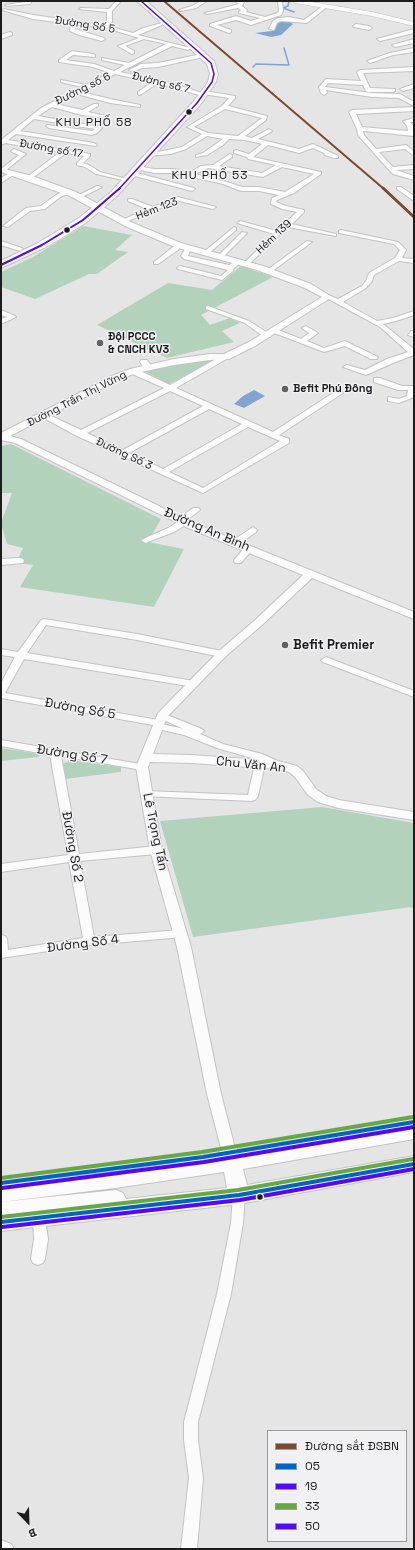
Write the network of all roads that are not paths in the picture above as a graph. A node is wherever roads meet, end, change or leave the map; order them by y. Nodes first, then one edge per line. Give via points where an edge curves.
1 (30, 1) edge
2 (119, 1) edge
3 (133, 1) edge
4 (141, 1) edge
5 (205, 1) edge
6 (280, 1) edge
7 (295, 1) edge
8 (8, 3) edge
9 (238, 3) edge
10 (326, 6) junction
11 (81, 9) dead end
12 (182, 10) dead end
13 (2, 11) edge
14 (110, 11) junction
15 (31, 12) dead end
16 (207, 13) dead end
17 (25, 16) junction
18 (264, 18) junction
19 (74, 22) junction
20 (160, 24) junction
21 (414, 24) edge
22 (104, 26) junction
23 (356, 26) dead end
24 (369, 28) dead end
25 (272, 29) dead end
26 (229, 31) dead end
27 (414, 31) edge
28 (10, 34) dead end
29 (133, 35) junction
30 (1, 37) edge
31 (143, 38) junction
32 (102, 39) dead end
33 (380, 39) dead end
34 (414, 41) edge
35 (171, 44) junction
36 (188, 48) junction
37 (414, 50) edge
38 (132, 52) dead end
39 (405, 52) junction
40 (93, 56) dead end
41 (196, 57) junction
42 (104, 59) dead end
43 (131, 65) junction
44 (414, 69) edge
45 (384, 70) junction
46 (116, 73) junction
47 (124, 74) junction
48 (63, 81) dead end
49 (157, 81) junction
50 (365, 83) junction
51 (414, 86) edge
52 (87, 87) junction
53 (323, 88) junction
54 (403, 89) dead end
55 (393, 90) dead end
56 (77, 92) junction
57 (140, 93) dead end
58 (202, 93) junction
59 (325, 95) dead end
60 (414, 104) edge
61 (51, 105) junction
62 (96, 105) dead end
63 (138, 106) dead end
64 (224, 106) junction
65 (414, 110) edge
66 (82, 113) junction
67 (384, 114) dead end
68 (414, 115) edge
69 (34, 118) junction
70 (104, 118) dead end
71 (414, 120) edge
72 (49, 126) dead end
73 (360, 129) junction
74 (269, 131) dead end
75 (16, 132) junction
76 (206, 134) junction
77 (412, 134) edge
78 (227, 137) junction
79 (239, 138) junction
80 (254, 140) junction
81 (2, 142) edge
82 (266, 144) junction
83 (94, 145) dead end
84 (14, 151) dead end
85 (65, 151) junction
86 (374, 151) junction
87 (72, 152) junction
88 (414, 154) edge
89 (150, 155) junction
90 (198, 156) dead end
91 (250, 156) junction
92 (336, 157) dead end
93 (281, 165) junction
94 (214, 166) junction
95 (414, 166) edge
96 (43, 168) junction
97 (391, 169) junction
98 (2, 170) edge
99 (136, 171) junction
100 (13, 173) junction
101 (190, 175) junction
102 (29, 178) junction
103 (414, 178) edge
104 (121, 179) junction
105 (1, 181) edge
106 (99, 187) dead end
107 (399, 188) dead end
108 (192, 189) dead end
109 (67, 192) junction
110 (284, 194) junction
111 (78, 197) junction
112 (414, 199) edge
113 (130, 200) dead end
114 (95, 206) junction
115 (213, 207) dead end
116 (153, 209) junction
117 (124, 221) junction
118 (240, 223) dead end
119 (6, 226) dead end
120 (286, 226) junction
121 (234, 229) dead end
122 (244, 233) dead end
123 (278, 233) junction
124 (309, 242) dead end
125 (1, 243) edge
126 (178, 245) junction
127 (188, 248) junction
128 (20, 249) junction
129 (206, 253) junction
130 (220, 257) junction
131 (1, 259) edge
132 (398, 259) junction
133 (414, 261) edge
134 (243, 262) junction
135 (156, 263) dead end
136 (1, 265) edge
137 (230, 267) junction
138 (180, 268) dead end
139 (268, 271) junction
140 (328, 297) junction
141 (338, 302) junction
142 (208, 308) dead end
143 (1, 312) edge
144 (413, 314) edge
145 (1, 322) edge
146 (375, 322) junction
147 (306, 328) dead end
148 (270, 333) junction
149 (302, 341) junction
150 (414, 352) edge
151 (226, 357) junction
152 (374, 357) dead end
153 (347, 367) dead end
154 (133, 371) junction
155 (377, 380) dead end
156 (170, 388) junction
157 (413, 388) edge
158 (339, 393) dead end
159 (391, 399) dead end
160 (208, 406) junction
161 (44, 416) junction
162 (247, 424) junction
163 (80, 434) junction
164 (273, 435) junction
165 (2, 437) edge
166 (123, 453) junction
167 (164, 472) junction
168 (196, 510) dead end
169 (183, 521) junction
170 (253, 530) dead end
171 (145, 540) dead end
172 (235, 543) junction
173 (250, 548) junction
174 (20, 561) dead end
175 (238, 561) dead end
176 (1, 562) edge
177 (311, 573) junction
178 (414, 616) edge
179 (1, 652) edge
180 (222, 654) junction
181 (21, 655) junction
182 (326, 660) dead end
183 (194, 684) junction
184 (1, 691) edge
185 (414, 694) edge
186 (1, 695) edge
187 (159, 721) junction
188 (233, 742) dead end
189 (1, 743) edge
190 (55, 753) junction
191 (144, 762) junction
192 (260, 764) junction
193 (278, 765) junction
194 (147, 794) junction
195 (414, 816) edge
196 (156, 850) junction
197 (74, 858) junction
198 (1, 868) edge
199 (180, 934) junction
200 (1, 939) edge
201 (88, 941) junction
202 (414, 1122) edge
203 (414, 1132) edge
204 (414, 1155) edge
205 (230, 1157) junction
206 (414, 1164) edge
207 (1, 1183) edge
208 (238, 1189) junction
209 (1, 1193) edge
210 (1, 1211) edge
211 (39, 1219) junction
212 (1, 1222) edge
213 (38, 1259) dead end
214 (1, 1547) edge
215 (6, 1549) edge
216 (188, 1549) edge

1 - 8 street
2 - 14 street
3 - 20 highway
4 - 58 highway via 211,63 214,78
5 - 12 street
6 - 18 street via 279,14
7 - 10 main road
8 - 13 street
9 - 16 street
9 - 18 street via 245,10 241,12
10 - 21 main road
10 - 25 street via 305,22 280,19 275,22
11 - 14 street
13 - 17 street, Đường Số 5
14 - 22 street via 110,22
15 - 17 street
17 - 19 street, Đường Số 5
18 - 26 street via 251,23 236,18 212,25
19 - 22 street, Đường Số 5
19 - 32 street via 72,30
20 - 29 street
20 - 36 highway
22 - 29 street, Đường Số 5
23 - 24 street
27 - 33 street
28 - 30 street
29 - 31 street, Đường Số 5
31 - 35 street, Đường Số 5
31 - 38 street via 121,46
34 - 39 street via 395,44
35 - 36 street, Đường Số 5
35 - 43 street, Đường số 6
36 - 41 highway
37 - 39 street
39 - 45 street via 370,61
40 - 46 street, Đường số 7 via 72,53 62,61 94,66
41 - 47 street, Đường số 7 via 141,66
41 - 58 highway via 206,73
42 - 43 street
43 - 46 street, Đường số 6
44 - 45 street
45 - 50 street via 360,72
46 - 47 street, Đường số 7
46 - 52 street, Đường số 6
47 - 49 street, Đường số 7
48 - 52 street
49 - 57 street
49 - 58 street, Đường số 7 via 186,91
50 - 53 street via 326,81
50 - 55 street via 368,90
51 - 54 street
52 - 56 street, Đường số 6
53 - 59 street
53 - 60 street via 400,96
56 - 61 street, Đường số 6
56 - 63 street
58 - 64 street, Đường số 7 via 233,97
58 - 89 highway
58 - 104 highway
61 - 66 street
61 - 69 street, Đường số 6
62 - 66 street
64 - 76 street via 190,127
64 - 79 street via 265,117
65 - 73 street via 352,112
66 - 70 street
67 - 68 street
69 - 72 street via 99,128 92,133
69 - 75 street, Đường số 6
71 - 77 street via 406,121
73 - 77 street
73 - 86 street via 361,135
74 - 80 street
75 - 81 street, Đường số 6
75 - 83 street
76 - 78 street
76 - 89 street via 184,148
78 - 79 street
78 - 90 street via 220,145
79 - 80 street
80 - 82 street
81 - 85 street, Đường số 17
82 - 91 street
82 - 92 street via 299,150 313,146
84 - 98 street via 23,154
85 - 87 street, Đường số 17
85 - 96 street
86 - 88 street via 406,147
86 - 97 street
87 - 96 street via 52,168
87 - 104 street, Đường số 17 via 88,155 80,164 95,172
89 - 99 highway
91 - 93 street
91 - 94 street via 233,154
93 - 94 street via 263,175
93 - 110 street via 319,173 292,192
94 - 101 street via 203,167
95 - 97 street
96 - 102 street
97 - 103 street via 395,173
98 - 100 street
99 - 101 street via 168,170
99 - 108 street
99 - 114 highway via 114,194
100 - 102 street
100 - 105 street
101 - 110 street via 240,189 259,189
102 - 109 street
104 - 114 highway
106 - 111 street
107 - 112 street
109 - 111 street
109 - 119 street via 43,208 28,209
110 - 120 street, Hẻm 139 via 272,203 302,211
111 - 114 street
113 - 116 street
114 - 117 street
114 - 128 highway
114 - 136 highway via 83,220 42,245
115 - 116 street, Hẻm 123 via 178,199
116 - 117 street, Hẻm 123
117 - 126 street
118 - 123 street
120 - 123 street, Hẻm 139
120 - 132 street via 396,243 403,250
121 - 129 street
122 - 130 street
123 - 134 street, Hẻm 139
124 - 139 street
125 - 128 street
126 - 127 street
126 - 135 street
127 - 129 street
127 - 137 street via 184,256 186,258
128 - 131 highway
129 - 130 street
130 - 134 street
132 - 133 street
132 - 141 street via 371,274 364,287
134 - 137 street, Hẻm 139
134 - 139 street
137 - 138 street, Hẻm 139 via 231,270 222,278
139 - 140 street via 308,286
140 - 141 street
140 - 148 street, Đường Trần Thị Vững
141 - 146 street
142 - 148 street
143 - 145 street via 13,317
144 - 146 street
146 - 150 street
147 - 149 street via 314,333
148 - 149 street
148 - 151 street, Đường Trần Thị Vững
149 - 152 street via 324,350 345,343
150 - 153 street via 366,373
151 - 154 street, Đường Trần Thị Vững via 146,364
151 - 156 street
154 - 156 street
154 - 161 street, Đường Trần Thị Vững
155 - 157 street via 402,388
156 - 160 street
156 - 163 street
157 - 159 street via 410,397 399,401
158 - 164 street
160 - 162 street
160 - 166 street
161 - 163 street, Đường Số 3
161 - 165 street, Đường Trần Thị Vững
162 - 164 street
162 - 167 street
163 - 166 street, Đường Số 3
164 - 167 street, Đường Số 3 via 286,441 203,491
165 - 169 street, Đường An Bình via 18,441
166 - 167 street, Đường Số 3
168 - 169 street
169 - 171 street via 171,530
169 - 172 street, Đường An Bình
170 - 172 street
172 - 173 street, Đường An Bình
173 - 175 street
173 - 177 street, Đường An Bình
174 - 176 street
177 - 178 street, Đường An Bình
177 - 180 street, Lê Trọng Tấn
179 - 181 street
180 - 181 street via 44,622
180 - 183 street, Lê Trọng Tấn
181 - 183 street
181 - 184 street
182 - 185 street
183 - 187 street, Lê Trọng Tấn
186 - 187 street, Đường Số 5
187 - 188 street
187 - 191 street, Lê Trọng Tấn
187 - 193 street via 220,746 260,756
189 - 190 street, Đường Số 7
190 - 191 street, Đường Số 7
190 - 197 street, Đường Số 2
191 - 192 street, Chu Văn An via 191,759
191 - 194 street, Lê Trọng Tấn
192 - 193 street, Chu Văn An
192 - 194 street via 251,798
193 - 195 street, Chu Văn An via 293,769 312,792 322,799 338,804
194 - 196 street, Lê Trọng Tấn
196 - 197 street
196 - 199 street, Lê Trọng Tấn
197 - 198 street
197 - 201 street, Đường Số 2
199 - 201 street, Đường Số 4
199 - 205 street, Lê Trọng Tấn
200 - 201 street, Đường Số 4 via 3,955
202 - 205 highway
203 - 205 highway
204 - 208 highway
205 - 207 highway via 203,1157
205 - 208 highway
205 - 209 highway via 115,1180
206 - 208 highway
208 - 210 highway via 203,1190
208 - 211 highway
208 - 216 street via 238,1216 224,1294 192,1422 191,1440 196,1478
211 - 212 highway
211 - 213 street
214 - 215 street

